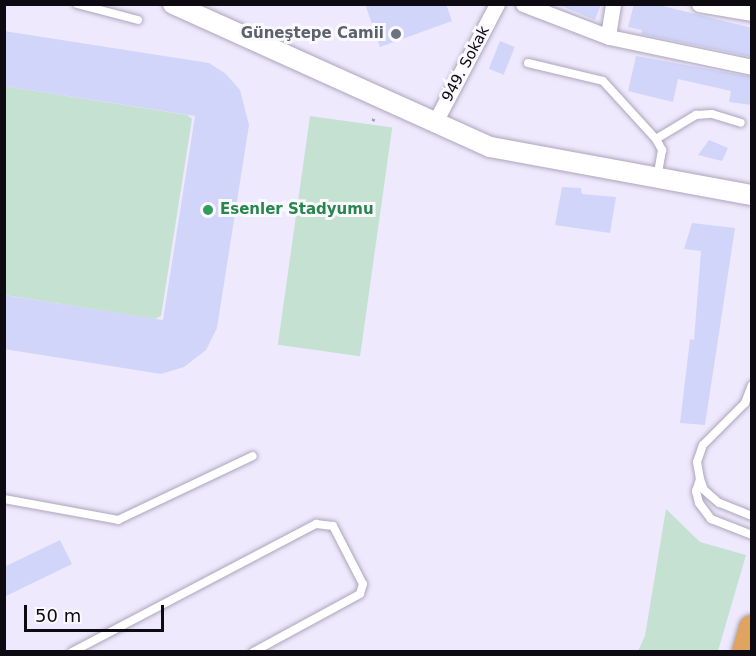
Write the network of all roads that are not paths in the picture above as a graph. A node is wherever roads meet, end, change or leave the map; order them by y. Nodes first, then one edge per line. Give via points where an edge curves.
1 (77, 4) edge
2 (173, 4) edge
3 (497, 4) edge
4 (523, 4) edge
5 (613, 4) edge
6 (699, 4) edge
7 (195, 10) edge
8 (752, 13) edge
9 (138, 21) dead end
10 (608, 36) junction
11 (528, 63) dead end
12 (752, 67) edge
13 (741, 123) dead end
14 (434, 124) junction
15 (656, 140) junction
16 (657, 178) junction
17 (752, 195) edge
18 (752, 385) edge
19 (253, 456) dead end
20 (700, 479) junction
21 (4, 499) edge
22 (752, 516) edge
23 (752, 535) edge
24 (752, 628) edge
25 (72, 651) edge
26 (253, 651) edge
27 (745, 651) edge

1 - 9 lane
2 - 7 street
3 - 14 street, 949. Sokak
4 - 10 street
5 - 10 street
6 - 8 street
7 - 14 street
10 - 12 street
11 - 15 lane via 603,81
13 - 15 lane via 712,114 696,115
14 - 16 street via 490,147
15 - 16 lane via 662,150
16 - 17 street
18 - 20 lane via 744,404 703,445 698,462
19 - 21 lane via 118,520
20 - 22 lane via 704,490 719,503
20 - 23 lane via 696,491 699,503 711,519
24 - 27 highway
25 - 26 lane via 316,524 333,526 363,584 360,594

